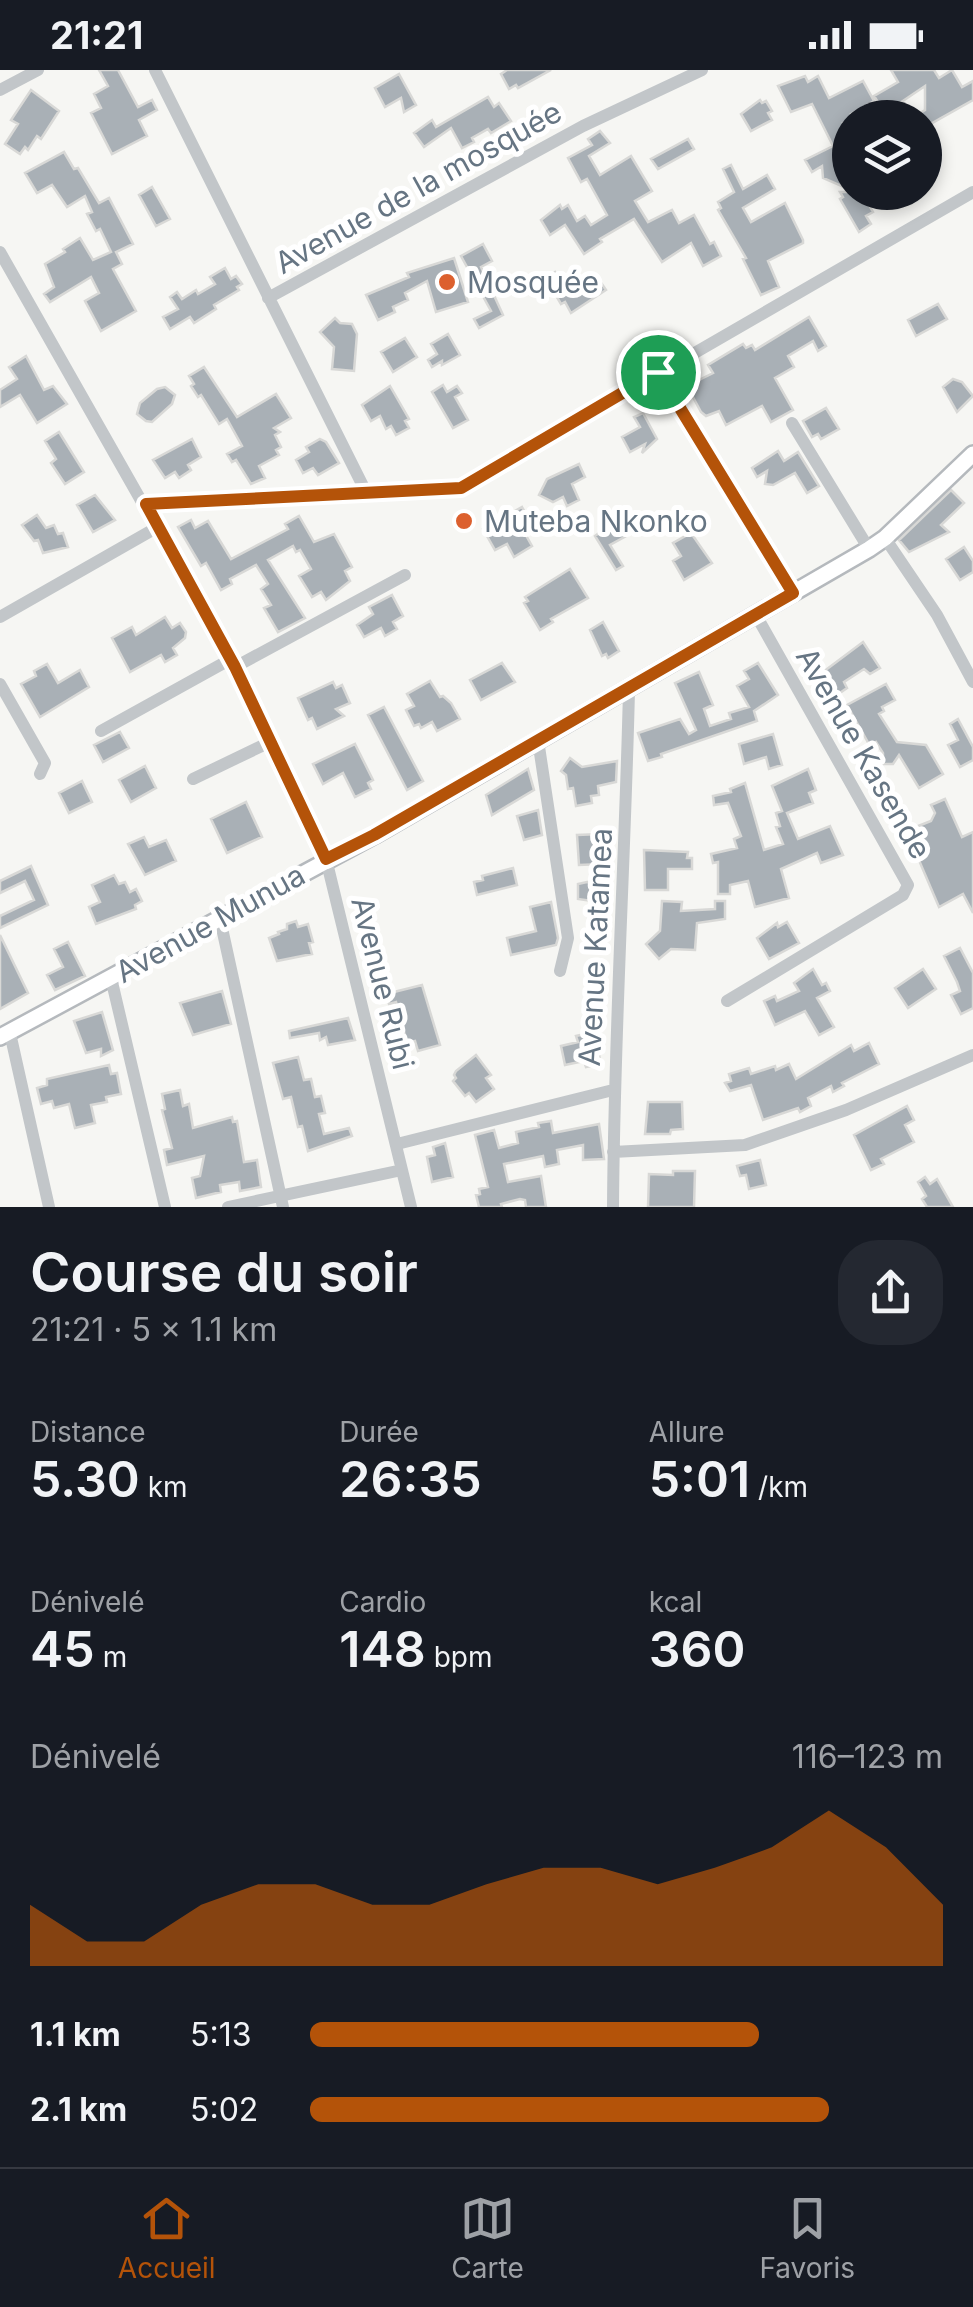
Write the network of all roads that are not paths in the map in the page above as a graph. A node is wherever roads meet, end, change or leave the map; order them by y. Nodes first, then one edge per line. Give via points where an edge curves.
1 (38, 70) edge
2 (155, 70) edge
3 (702, 70) edge
4 (0, 90) edge
5 (973, 192) edge
6 (0, 252) edge
7 (268, 298) junction
8 (658, 372) junction
9 (792, 423) dead end
10 (973, 454) edge
11 (368, 494) junction
12 (146, 504) junction
13 (156, 528) junction
14 (885, 538) junction
15 (868, 549) junction
16 (405, 575) dead end
17 (793, 593) junction
18 (756, 614) junction
19 (0, 617) edge
20 (973, 644) edge
21 (958, 653) junction
22 (233, 663) junction
23 (973, 682) edge
24 (0, 684) edge
25 (629, 690) junction
26 (101, 731) dead end
27 (538, 740) junction
28 (270, 742) junction
29 (40, 774) dead end
30 (192, 778) dead end
31 (326, 859) junction
32 (220, 919) junction
33 (560, 971) dead end
34 (111, 978) junction
35 (728, 1001) dead end
36 (5, 1035) edge
37 (973, 1055) edge
38 (613, 1090) junction
39 (397, 1144) junction
40 (613, 1152) junction
41 (402, 1170) junction
42 (282, 1202) edge
43 (49, 1207) edge
44 (165, 1207) edge
45 (228, 1207) edge
46 (410, 1207) edge
47 (613, 1207) edge

1 - 4 street
2 - 7 street
3 - 7 street, Avenue de la mosquée via 582,126
5 - 8 street
6 - 12 street, Avenue Rubi
7 - 11 street
8 - 11 street via 461,488
8 - 17 street
9 - 15 street
10 - 14 main road, Avenue Munua
11 - 12 street
12 - 13 street, Avenue Rubi
13 - 19 street
13 - 22 street, Avenue Rubi
14 - 15 main road, Avenue Munua
14 - 21 street
15 - 17 main road, Avenue Munua
16 - 22 street
17 - 18 main road, Avenue Munua
18 - 25 main road, Avenue Munua
18 - 35 street, Avenue Kasende via 908,885 903,895
20 - 21 street
21 - 23 street
22 - 26 street
22 - 28 street, Avenue Rubi
24 - 29 street via 45,763
25 - 27 main road, Avenue Munua
25 - 38 street, Avenue Katamea
27 - 31 main road, Avenue Munua
27 - 33 street via 568,938
28 - 30 street
28 - 31 street, Avenue Rubi
31 - 32 main road, Avenue Munua
31 - 39 street, Avenue Rubi
32 - 34 main road, Avenue Munua
32 - 42 street
34 - 36 main road, Avenue Munua
34 - 44 street
36 - 43 street
37 - 40 street via 745,1145
38 - 39 street
38 - 40 street, Avenue Katamea
39 - 41 street, Avenue Rubi
40 - 47 street, Avenue Katamea
41 - 42 street
41 - 46 street, Avenue Rubi
42 - 45 street

